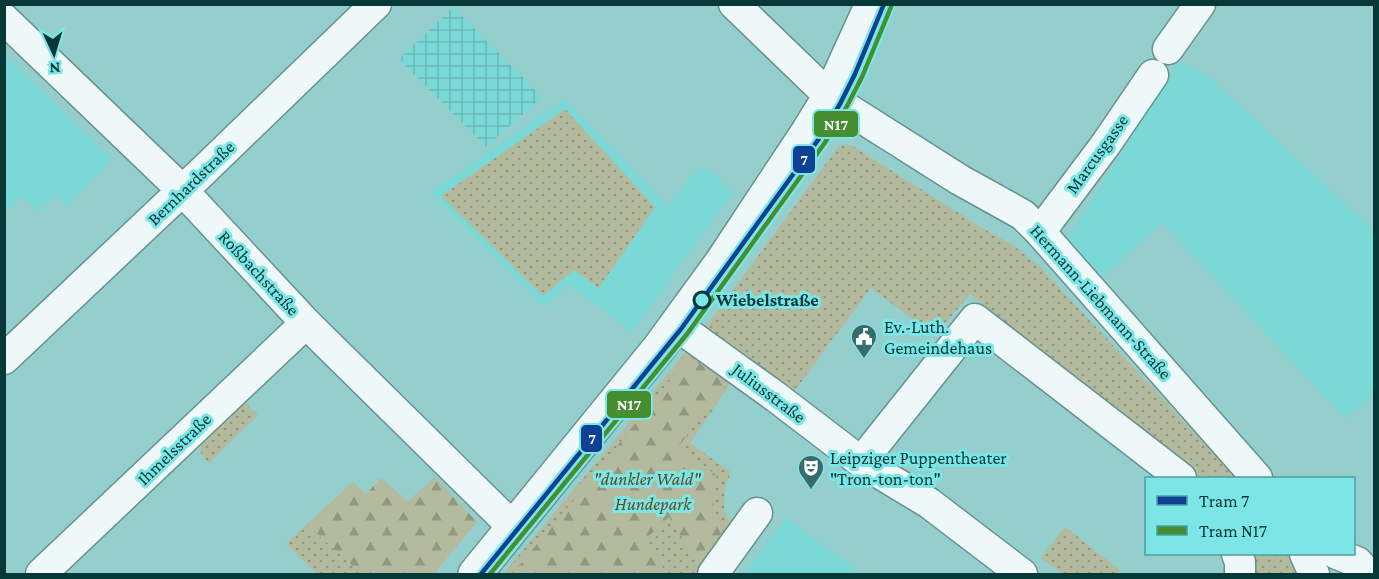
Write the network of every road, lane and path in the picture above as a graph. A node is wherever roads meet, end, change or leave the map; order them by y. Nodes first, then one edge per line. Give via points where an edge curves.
1 (376, 4) edge
2 (734, 4) edge
3 (872, 4) edge
4 (1200, 4) edge
5 (4, 18) edge
6 (1168, 49) dead end
7 (1153, 75) dead end
8 (830, 96) junction
9 (183, 192) junction
10 (1040, 232) junction
11 (306, 323) junction
12 (676, 326) junction
13 (4, 359) edge
14 (861, 462) junction
15 (1180, 477) edge
16 (1256, 477) edge
17 (756, 513) dead end
18 (514, 528) junction
19 (1237, 555) edge
20 (1305, 555) edge
21 (1340, 555) edge
22 (41, 574) edge
23 (475, 574) edge
24 (713, 574) edge
25 (1022, 574) edge
26 (1240, 574) edge
27 (1314, 574) edge
28 (1368, 574) edge

1 - 9 street, Bernhardstraße
2 - 8 street
3 - 8 main road
4 - 6 street
5 - 9 street, Roßbachstraße
7 - 10 street, Marcusgasse
8 - 10 street, Hermann-Liebmann-Straße via 1023,215
8 - 12 main road
9 - 11 street, Roßbachstraße
9 - 13 street, Bernhardstraße
10 - 16 street, Hermann-Liebmann-Straße
11 - 18 street, Roßbachstraße
11 - 22 street, Ihmelsstraße
12 - 14 street, Juliusstraße
12 - 18 main road
14 - 15 street via 975,319
14 - 25 street, Juliusstraße via 929,503
17 - 24 street
18 - 23 main road
19 - 26 street
20 - 27 street
21 - 28 street via 1357,562

